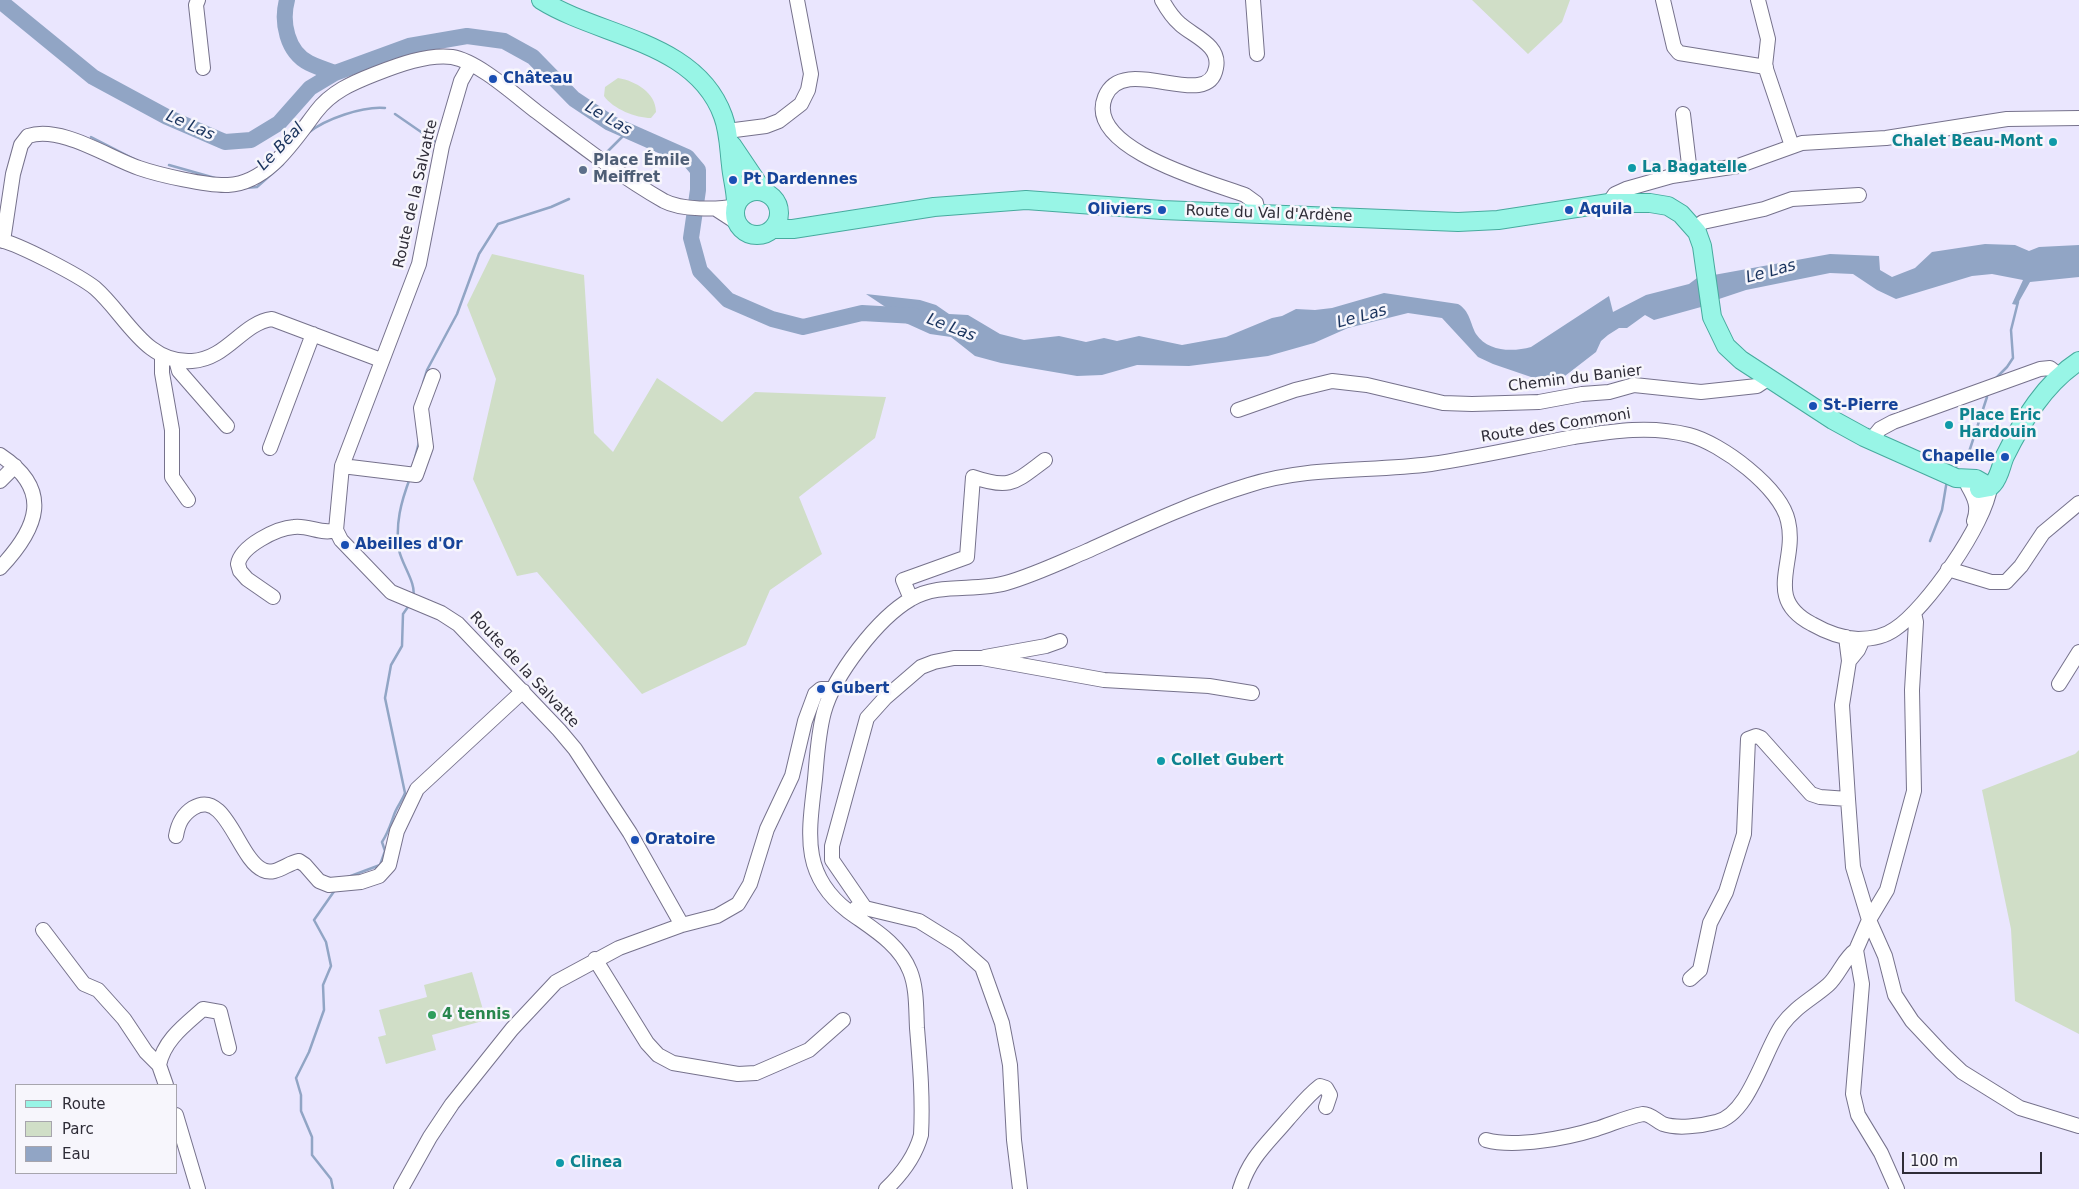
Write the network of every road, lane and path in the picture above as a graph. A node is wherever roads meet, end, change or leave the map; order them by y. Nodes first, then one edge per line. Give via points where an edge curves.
1 (198, 0) edge
2 (541, 0) edge
3 (797, 0) edge
4 (1162, 0) edge
5 (1253, 0) edge
6 (1663, 0) edge
7 (1758, 0) edge
8 (1257, 54) dead end
9 (470, 65) junction
10 (1766, 67) junction
11 (203, 68) dead end
12 (1683, 114) dead end
13 (2079, 118) edge
14 (728, 135) junction
15 (1792, 146) junction
16 (1690, 173) junction
17 (763, 191) junction
18 (1859, 195) dead end
19 (1609, 203) junction
20 (779, 207) junction
21 (736, 211) junction
22 (1258, 214) junction
23 (815, 224) junction
24 (1695, 228) junction
25 (773, 229) junction
26 (2, 240) edge
27 (313, 334) junction
28 (162, 356) junction
29 (176, 360) junction
30 (381, 360) junction
31 (2079, 361) edge
32 (433, 376) dead end
33 (2060, 376) junction
34 (1768, 378) junction
35 (1238, 410) dead end
36 (227, 426) dead end
37 (1871, 440) junction
38 (270, 448) dead end
39 (0, 455) edge
40 (1045, 460) dead end
41 (15, 466) junction
42 (342, 466) junction
43 (0, 481) edge
44 (1972, 482) junction
45 (188, 500) dead end
46 (2079, 503) edge
47 (336, 530) junction
48 (1967, 538) junction
49 (0, 568) edge
50 (1948, 569) junction
51 (273, 598) dead end
52 (911, 599) junction
53 (1914, 613) junction
54 (1846, 637) junction
55 (1862, 639) junction
56 (1060, 642) dead end
57 (2079, 652) edge
58 (982, 658) junction
59 (1849, 661) junction
60 (2059, 684) dead end
61 (832, 689) junction
62 (523, 691) junction
63 (1252, 693) dead end
64 (1848, 799) junction
65 (176, 836) dead end
66 (843, 908) junction
67 (865, 908) junction
68 (1869, 920) junction
69 (682, 926) junction
70 (43, 930) dead end
71 (1856, 950) junction
72 (596, 959) junction
73 (1690, 979) dead end
74 (843, 1020) dead end
75 (229, 1048) dead end
76 (159, 1065) junction
77 (166, 1084) edge
78 (1326, 1107) dead end
79 (178, 1122) edge
80 (2079, 1126) edge
81 (1486, 1140) dead end
82 (198, 1189) edge
83 (401, 1189) edge
84 (886, 1189) edge
85 (1020, 1189) edge
86 (1240, 1189) edge
87 (1897, 1189) edge

1 - 11 street
2 - 14 main road via 675,59 690,70 711,94 723,116
3 - 14 street via 811,74 802,104 779,121
4 - 22 street via 1180,24 1211,47 1216,57 1215,73 1207,81 1191,86 1123,80 1105,97 1102,112 1106,123 1148,159 1250,197 1256,203
5 - 8 street
6 - 10 street via 1674,47 1679,53
7 - 10 street via 1768,39
9 - 21 street via 668,203
9 - 26 street via 454,58 429,57 346,86 325,102 278,160 256,175 233,184 211,184 145,170 74,141 32,135 21,145
9 - 30 street, Route de la Salvatte via 461,81 442,146 419,264
10 - 15 street
12 - 16 street
13 - 15 street via 2007,119 1886,138
14 - 17 main road via 740,159
14 - 21 main road
15 - 16 street via 1738,166
16 - 19 street via 1626,189 1615,194
17 - 20 main road
17 - 21 main road via 745,194
18 - 24 street via 1792,199 1764,209 1703,222
19 - 22 main road, Route du Val d'Ardène via 1470,222
19 - 24 main road, Route du Val d'Ardène via 1665,205 1681,214
20 - 23 main road, Route du Val d'Ardène via 794,219
20 - 25 main road via 779,219
21 - 25 main road via 740,228 753,235 760,236
22 - 23 main road, Route du Val d'Ardène via 1026,200 967,203
23 - 25 main road, Route du Val d'Ardène
24 - 34 main road, Route du Val d'Ardène via 1702,246 1711,313 1717,330 1730,351
26 - 28 street via 90,284 149,347
27 - 29 street via 277,320 268,320 217,354 193,361
27 - 30 street
27 - 38 street
28 - 29 street
28 - 45 street via 172,430 172,477
29 - 36 street via 179,371
30 - 42 street, Route de la Salvatte
31 - 33 main road
32 - 42 street via 422,408 426,446 416,475
33 - 37 street via 2050,368 2043,368 1893,422 1880,429
33 - 44 main road via 2034,407 2001,462 1996,481
34 - 35 street, Chemin du Banier via 1757,386 1701,392 1634,385 1539,402 1479,404 1444,403 1367,385 1332,381
34 - 37 main road
37 - 44 main road
39 - 41 street
40 - 52 street via 1015,482 992,484 973,477 967,557 903,580
41 - 43 street
41 - 49 street via 29,483 34,517 20,546
42 - 47 street, Route de la Salvatte
44 - 48 street, Route des Commoni via 1977,512
44 - 48 street, Route des Commoni via 1991,493
46 - 50 street via 2038,539 2006,582 1990,582
47 - 51 street via 325,532 294,527 257,542 242,553 238,564 242,574
47 - 62 street, Route de la Salvatte via 341,540 387,589 453,620
48 - 50 street, Route des Commoni
50 - 53 street, Route des Commoni
52 - 54 street, Route des Commoni via 928,592 1001,585 1242,487 1287,476 1425,465 1626,429 1672,431 1702,438 1721,449 1778,500 1785,509 1790,530 1784,581 1786,600 1802,619
52 - 61 street via 864,644
53 - 55 street, Route des Commoni via 1885,635
53 - 68 street via 1914,791 1887,890
54 - 55 street, Route des Commoni
54 - 59 street
55 - 59 street
56 - 58 street
57 - 60 street
58 - 63 street via 1104,680 1209,686
58 - 67 street via 954,658 921,667 885,698 868,718 832,846 832,860
59 - 64 street via 1842,705
61 - 66 street via 820,732 808,842 814,866 826,889
61 - 69 street via 821,689 815,694 792,776 767,829 746,894 738,904 716,916
62 - 65 street via 417,789 400,824 391,858 385,870 374,878 340,885 319,881 299,862 271,872 254,865 223,813 208,805 198,806 185,815 180,820
62 - 69 street, Route de la Salvatte via 559,730 606,794
64 - 68 street via 1853,867
64 - 73 street via 1820,798 1811,794 1764,740 1756,736 1748,738 1744,834 1726,892 1710,923 1702,964
66 - 67 street
66 - 84 street via 898,951 911,971 916,998 921,1135 906,1168
67 - 85 street via 918,921 956,944 982,967 1002,1023 1010,1065
68 - 71 street
68 - 80 street via 1885,956 1895,995 1912,1021 1942,1053 1962,1072 2016,1106
69 - 72 street
70 - 76 street via 84,984 98,990
71 - 81 street via 1827,985 1788,1018 1741,1104 1727,1118 1715,1123 1674,1126 1643,1114 1595,1130 1555,1138 1513,1142
71 - 87 street via 1862,980 1853,1094 1858,1115 1881,1153
72 - 74 street via 647,1043 658,1055 674,1063 738,1074 756,1073 809,1050
72 - 83 street via 556,982 512,1029 436,1127
75 - 76 street via 220,1012 203,1009 178,1030 161,1053
76 - 77 street
78 - 86 street via 1330,1095 1326,1088 1320,1086 1261,1147 1247,1169
79 - 82 street

